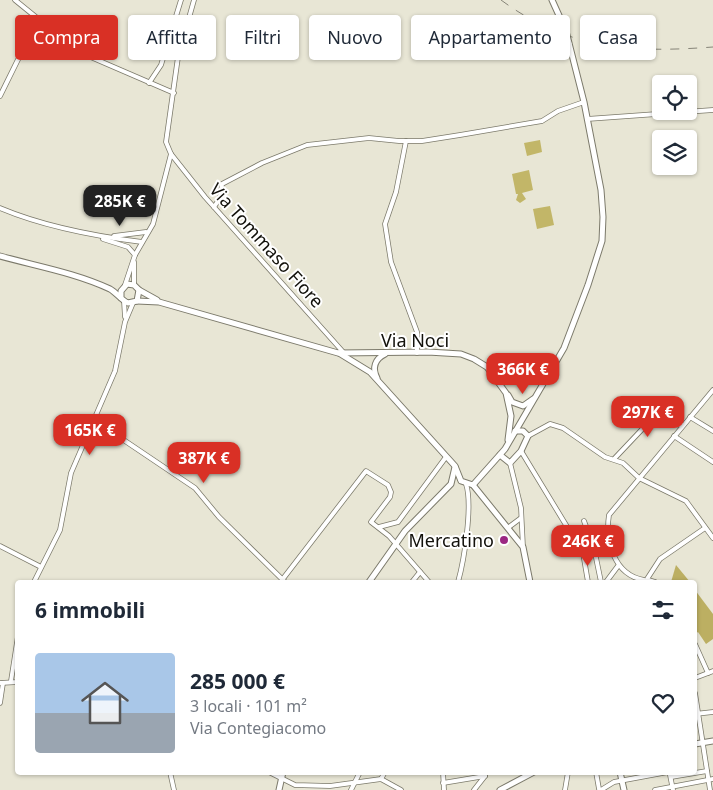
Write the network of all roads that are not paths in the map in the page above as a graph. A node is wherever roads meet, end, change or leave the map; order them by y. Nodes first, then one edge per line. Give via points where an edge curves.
1 (15, 0) edge
2 (181, 0) edge
3 (194, 0) edge
4 (552, 0) edge
5 (33, 15) edge
6 (18, 60) edge
7 (97, 60) edge
8 (149, 83) junction
9 (174, 93) junction
10 (0, 96) edge
11 (584, 102) junction
12 (713, 110) edge
13 (587, 119) junction
14 (406, 141) junction
15 (171, 154) junction
16 (214, 207) junction
17 (0, 208) edge
18 (147, 232) junction
19 (96, 236) junction
20 (142, 242) junction
21 (135, 255) junction
22 (0, 256) edge
23 (96, 284) junction
24 (134, 285) junction
25 (124, 286) junction
26 (139, 290) junction
27 (122, 300) junction
28 (135, 302) junction
29 (159, 302) junction
30 (124, 322) junction
31 (341, 353) junction
32 (417, 353) junction
33 (385, 354) junction
34 (378, 380) junction
35 (713, 390) edge
36 (506, 393) junction
37 (539, 394) junction
38 (690, 417) junction
39 (94, 420) junction
40 (683, 425) junction
41 (516, 431) junction
42 (713, 431) edge
43 (528, 436) junction
44 (674, 436) junction
45 (507, 446) junction
46 (521, 451) junction
47 (500, 455) junction
48 (446, 456) junction
49 (614, 459) junction
50 (713, 462) edge
51 (510, 464) junction
52 (454, 466) junction
53 (639, 478) junction
54 (464, 483) junction
55 (451, 484) junction
56 (473, 485) junction
57 (468, 501) junction
58 (522, 518) junction
59 (584, 521) dead end
60 (379, 527) junction
61 (509, 527) junction
62 (706, 528) junction
63 (713, 538) edge
64 (395, 544) junction
65 (609, 545) junction
66 (0, 546) edge
67 (523, 547) junction
68 (594, 548) junction
69 (582, 551) junction
70 (618, 566) junction
71 (42, 567) junction
72 (420, 572) junction
73 (35, 580) edge
74 (282, 580) edge
75 (284, 580) edge
76 (370, 580) edge
77 (414, 580) edge
78 (427, 580) edge
79 (459, 580) edge
80 (530, 580) edge
81 (588, 580) edge
82 (601, 580) edge
83 (608, 580) edge
84 (644, 580) edge
85 (647, 580) edge
86 (697, 653) edge
87 (15, 655) edge
88 (713, 671) edge
89 (708, 673) junction
90 (697, 677) edge
91 (11, 681) junction
92 (15, 682) edge
93 (1, 683) edge
94 (0, 703) edge
95 (713, 712) edge
96 (697, 714) edge
97 (713, 741) edge
98 (702, 743) junction
99 (697, 744) edge
100 (707, 771) junction
101 (697, 772) edge
102 (171, 775) edge
103 (274, 775) edge
104 (283, 775) edge
105 (358, 775) edge
106 (384, 775) edge
107 (443, 775) edge
108 (480, 775) edge
109 (484, 775) edge
110 (526, 775) edge
111 (568, 775) edge
112 (596, 775) edge
113 (621, 775) edge
114 (663, 775) edge
115 (670, 775) edge
116 (381, 779) junction
117 (282, 780) junction
118 (711, 780) edge
119 (622, 781) junction
120 (355, 782) junction
121 (443, 783) junction
122 (673, 788) edge
123 (174, 790) edge
124 (279, 790) edge
125 (351, 790) edge
126 (401, 790) edge
127 (444, 790) edge
128 (474, 790) edge
129 (500, 790) edge
130 (565, 790) edge
131 (601, 790) edge
132 (624, 790) edge
133 (655, 790) edge
134 (710, 790) edge

1 - 5 street
2 - 8 street via 161,65
3 - 9 street via 178,57
4 - 11 main road, bridge via 566,31
6 - 10 street
7 - 8 street
8 - 9 street
9 - 15 street via 166,142
11 - 13 main road
11 - 14 street via 530,124
12 - 13 street
13 - 37 main road via 602,190 602,241 564,348
14 - 16 street via 369,138 307,145 222,184 220,198
14 - 32 street via 396,192 385,224 391,262 417,332
15 - 16 street, Via Tommaso Fiore
15 - 18 street via 153,224
16 - 31 street, Via Tommaso Fiore
17 - 19 street
18 - 19 street
18 - 20 street
19 - 20 street
19 - 21 street via 128,247
20 - 21 street
21 - 24 street
21 - 25 street
22 - 23 main road
23 - 25 main road
23 - 27 main road via 111,290
24 - 25 main road
24 - 26 main road
25 - 27 main road via 120,291
26 - 28 main road
26 - 29 main road, Via Noci
27 - 28 main road
27 - 30 street
28 - 29 main road, Via Noci
28 - 30 street
29 - 31 main road, Via Noci
30 - 39 street via 115,371
31 - 33 main road, Via Noci
31 - 34 main road
32 - 33 main road, Via Noci
32 - 36 main road, Via Noci via 461,354 474,359 487,367
33 - 34 main road via 375,365
34 - 48 main road
35 - 38 street
36 - 37 main road via 512,402 523,406
36 - 45 main road, Via Noci via 511,416
37 - 41 main road
38 - 40 street
38 - 42 street
39 - 71 street via 72,473 60,530
39 - 74 street via 195,488
40 - 44 street
40 - 49 street via 649,422
41 - 43 main road via 523,431
41 - 45 main road
43 - 46 main road
43 - 49 street via 540,428 555,425 605,457
44 - 50 street
44 - 53 street
45 - 47 main road
46 - 51 main road
46 - 69 street
47 - 51 main road
47 - 56 main road
48 - 52 main road
48 - 60 street via 398,522
49 - 53 street
51 - 58 street
52 - 54 main road
52 - 55 main road
53 - 62 street via 686,501
53 - 65 street via 609,515
54 - 55 main road
54 - 56 main road
54 - 57 street
55 - 64 main road
56 - 57 street
56 - 61 main road
57 - 79 street via 464,563
58 - 61 street
58 - 67 street
59 - 68 street
60 - 64 street
60 - 75 street via 371,522 391,492 388,485 366,471
61 - 67 main road
62 - 63 street
62 - 85 street via 660,559
64 - 72 street
64 - 76 main road
65 - 68 street
65 - 70 street
66 - 71 street
67 - 80 main road
68 - 69 street
68 - 82 street
69 - 81 street
70 - 83 street
70 - 84 street
71 - 73 street
72 - 77 street
72 - 78 street
86 - 89 street
87 - 91 street
88 - 89 street
89 - 90 street
91 - 92 street
91 - 93 street
93 - 94 street
95 - 96 street
96 - 98 street
97 - 98 main road
98 - 99 main road
98 - 100 street
100 - 101 street
100 - 118 street
102 - 123 street
103 - 117 street
104 - 117 main road
105 - 120 street
106 - 116 street
107 - 121 street
108 - 121 street
109 - 128 street
110 - 129 main road
111 - 130 street
112 - 131 street
113 - 119 main road
114 - 119 street
115 - 122 street
116 - 120 street
116 - 126 street
117 - 120 street via 295,785 316,786
117 - 124 main road
118 - 122 street
118 - 134 street
119 - 131 street
119 - 132 main road
120 - 125 street
121 - 127 street
122 - 133 street

